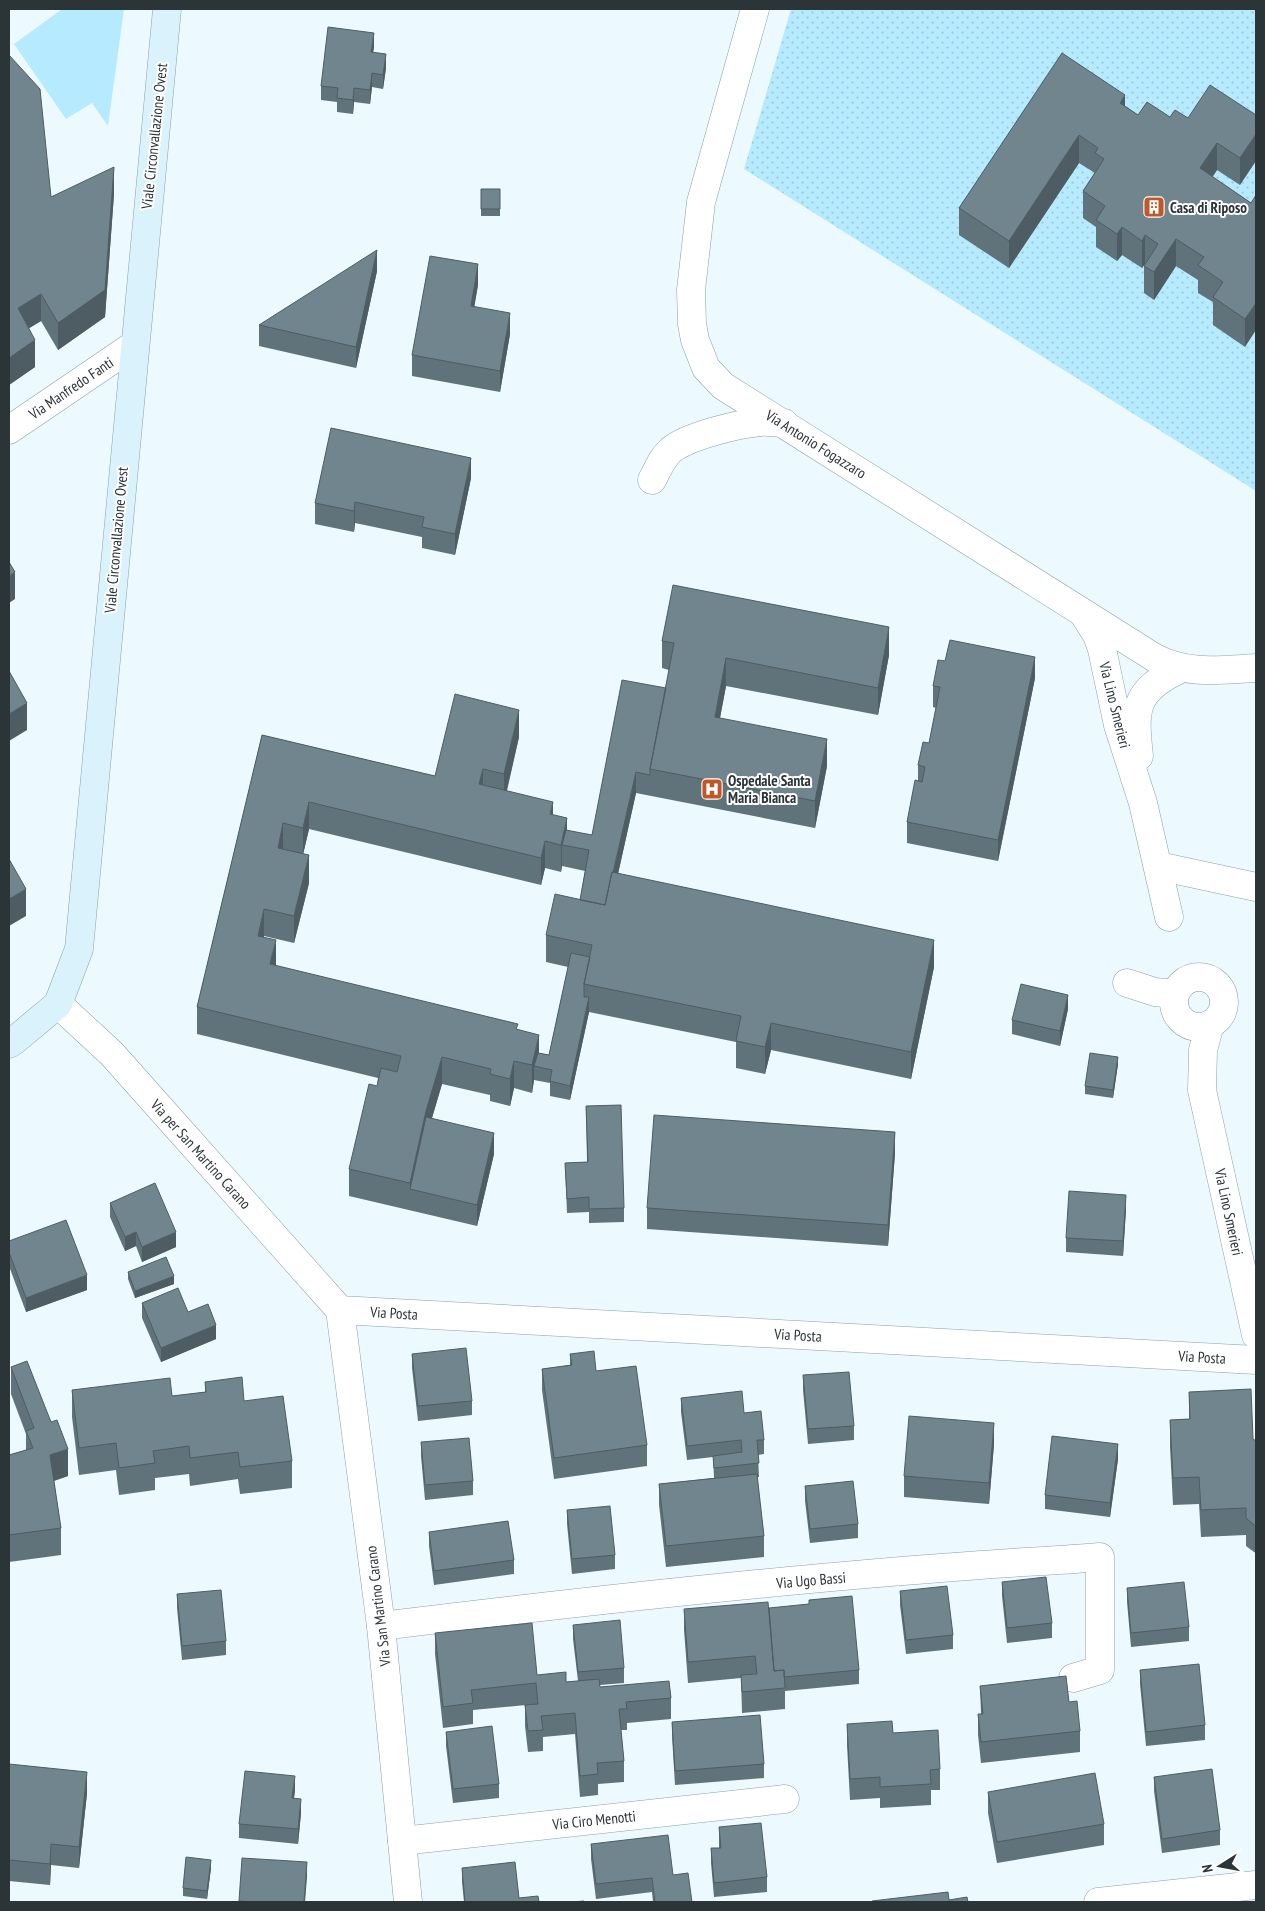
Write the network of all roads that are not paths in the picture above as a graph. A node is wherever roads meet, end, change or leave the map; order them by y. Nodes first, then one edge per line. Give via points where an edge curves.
1 (167, 9) edge
2 (755, 9) edge
3 (134, 346) junction
4 (784, 424) junction
5 (9, 430) edge
6 (652, 480) dead end
7 (1081, 610) junction
8 (1256, 668) edge
9 (1180, 669) junction
10 (1143, 803) junction
11 (1158, 866) junction
12 (1256, 887) edge
13 (1169, 917) dead end
14 (1126, 983) dead end
15 (58, 1004) junction
16 (1177, 1005) junction
17 (1210, 1024) junction
18 (9, 1044) edge
19 (1202, 1090) junction
20 (340, 1310) junction
21 (1256, 1335) edge
22 (1256, 1360) edge
23 (382, 1626) junction
24 (1074, 1678) dead end
25 (785, 1799) dead end
26 (402, 1841) junction
27 (1256, 1885) edge
28 (408, 1902) edge
29 (1098, 1902) edge

1 - 3 main road, Viale Circonvallazione Ovest
2 - 4 street, Via Antonio Fogazzaro via 701,202 691,290 692,324 706,368 723,386
3 - 5 street, Via Manfredo Fanti
3 - 15 main road, Viale Circonvallazione Ovest via 79,949
4 - 6 street via 739,425 691,439 672,449
4 - 7 street, Via Antonio Fogazzaro
7 - 9 street, Via Antonio Fogazzaro via 1155,658
7 - 10 street, Via Lino Smerieri via 1097,635 1118,725
8 - 9 street, Via Antonio Fogazzaro
9 - 10 street, Via Lino Smerieri via 1159,680 1142,698 1138,708 1136,723
10 - 11 street, Via Lino Smerieri
11 - 12 street
11 - 13 street, Via Lino Smerieri
14 - 16 street via 1155,992
15 - 18 main road, Viale Circonvallazione Ovest
15 - 20 street, Via per San Martino Carano via 112,1054
16 - 17 street via 1184,1022 1199,1027
16 - 17 street, Via Lino Smerieri via 1179,986 1192,977 1215,981 1224,994 1224,1002 1220,1017
16 - 19 street, Via Lino Smerieri via 1190,1065
17 - 19 street, Via Lino Smerieri via 1203,1050
19 - 21 street, Via Lino Smerieri
20 - 22 street, Via Posta
20 - 23 street, Via San Martino Carano
23 - 24 street, Via Ugo Bassi via 778,1583 1100,1557 1100,1670
23 - 26 street, Via San Martino Carano
25 - 26 street, Via Ciro Menotti
26 - 28 street, Via San Martino Carano
27 - 29 street

